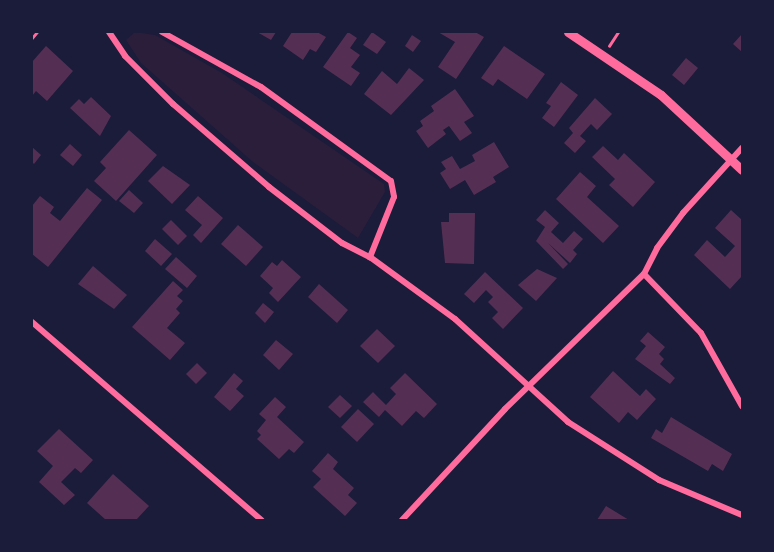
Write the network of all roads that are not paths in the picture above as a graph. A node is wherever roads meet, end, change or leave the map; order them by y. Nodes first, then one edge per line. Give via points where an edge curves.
1 (37, 32) edge
2 (109, 32) edge
3 (162, 32) edge
4 (568, 32) edge
5 (32, 38) edge
6 (743, 148) edge
7 (731, 160) junction
8 (743, 170) edge
9 (370, 257) junction
10 (644, 274) junction
11 (32, 322) edge
12 (528, 388) junction
13 (743, 406) edge
14 (743, 515) edge
15 (261, 520) edge
16 (402, 520) edge

1 - 5 lane
2 - 9 street via 125,56 221,146 342,243
3 - 9 street via 261,87 391,181 394,197
4 - 7 main road via 661,95
6 - 7 street
7 - 8 main road
7 - 10 street via 670,230
9 - 12 street via 455,319
10 - 12 street
10 - 13 street via 701,333
11 - 15 street
12 - 14 street via 605,449 659,480
12 - 16 street

